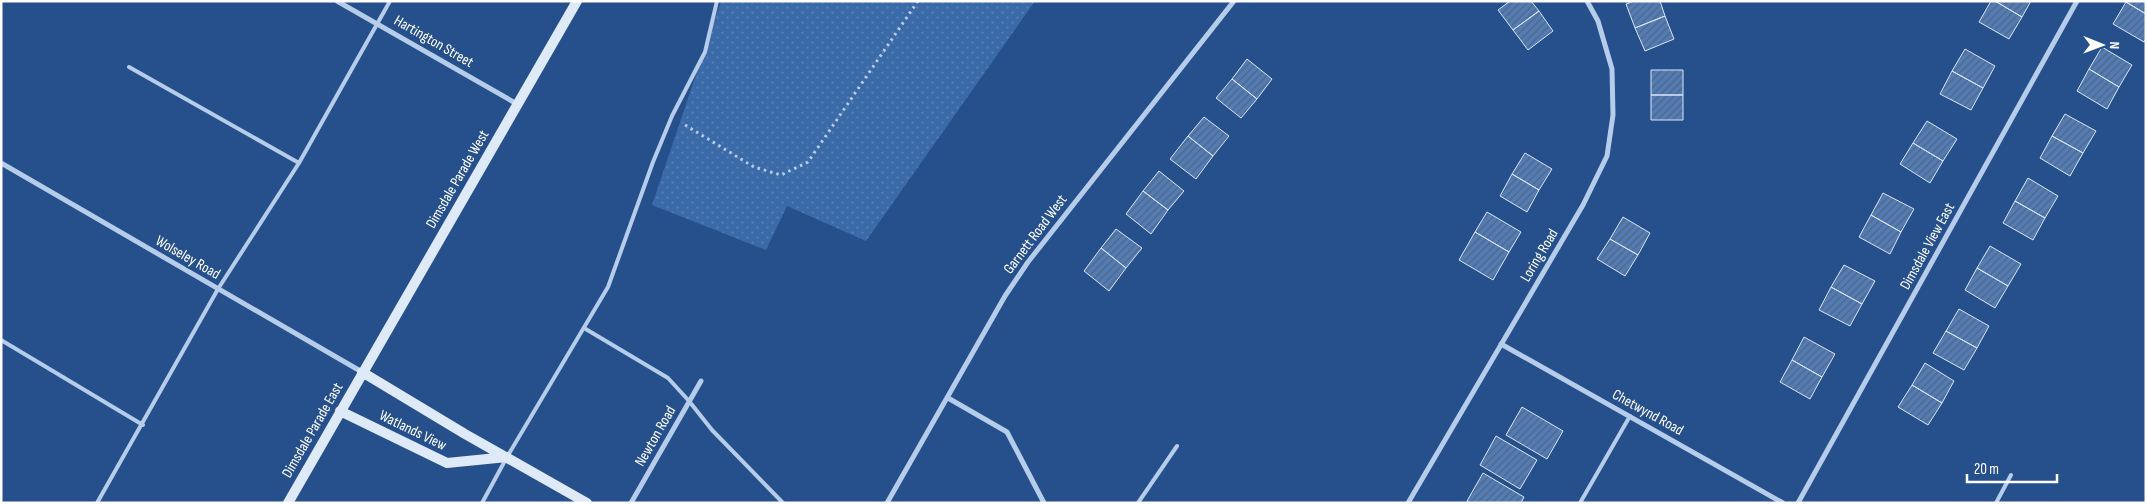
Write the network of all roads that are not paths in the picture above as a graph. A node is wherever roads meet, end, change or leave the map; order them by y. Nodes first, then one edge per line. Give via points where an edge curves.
1 (337, 1) edge
2 (390, 1) edge
3 (578, 1) edge
4 (717, 1) edge
5 (1234, 1) edge
6 (1587, 1) edge
7 (2077, 1) edge
8 (377, 23) junction
9 (129, 67) dead end
10 (517, 104) junction
11 (1, 163) edge
12 (299, 163) junction
13 (218, 289) junction
14 (584, 328) junction
15 (1, 340) edge
16 (1501, 344) junction
17 (362, 372) junction
18 (700, 382) dead end
19 (948, 398) junction
20 (689, 401) junction
21 (340, 411) junction
22 (1630, 416) junction
23 (143, 425) junction
24 (1177, 446) dead end
25 (507, 457) junction
26 (2011, 475) dead end
27 (98, 503) edge
28 (288, 503) edge
29 (482, 503) edge
30 (587, 503) edge
31 (631, 503) edge
32 (783, 503) edge
33 (887, 503) edge
34 (1044, 503) edge
35 (1138, 503) edge
36 (1408, 503) edge
37 (1580, 503) edge
38 (1783, 503) edge
39 (1798, 503) edge
40 (1996, 503) edge

1 - 8 street, Hartington Street
2 - 8 lane
3 - 10 main road, Dimsdale Parade West
4 - 14 lane via 705,52 653,162 608,287
5 - 19 street, Garnett Road West via 1028,262 1005,296
6 - 16 street, Loring Road via 1598,21 1612,70 1613,115 1607,156 1583,205
7 - 39 street, Dimsdale View East
8 - 10 street, Hartington Street
8 - 12 lane
9 - 12 lane
10 - 17 main road, Dimsdale Parade West
11 - 13 street, Wolseley Road
12 - 13 lane
13 - 17 street, Wolseley Road
13 - 23 lane
14 - 20 lane via 668,378
14 - 25 lane
15 - 23 lane
16 - 22 street, Chetwynd Road
16 - 36 street, Loring Road
17 - 21 main road, Dimsdale Parade East
17 - 25 main road, Watlands View
18 - 20 street, Newton Road
19 - 33 street, Garnett Road West
19 - 34 street via 1007,432
20 - 31 street, Newton Road
20 - 32 lane via 712,430
21 - 25 main road, Watlands View via 447,463
21 - 28 main road, Dimsdale Parade East
22 - 37 lane
22 - 38 street, Chetwynd Road
23 - 27 lane
24 - 35 lane
25 - 29 lane
25 - 30 main road, Watlands View
26 - 40 lane

